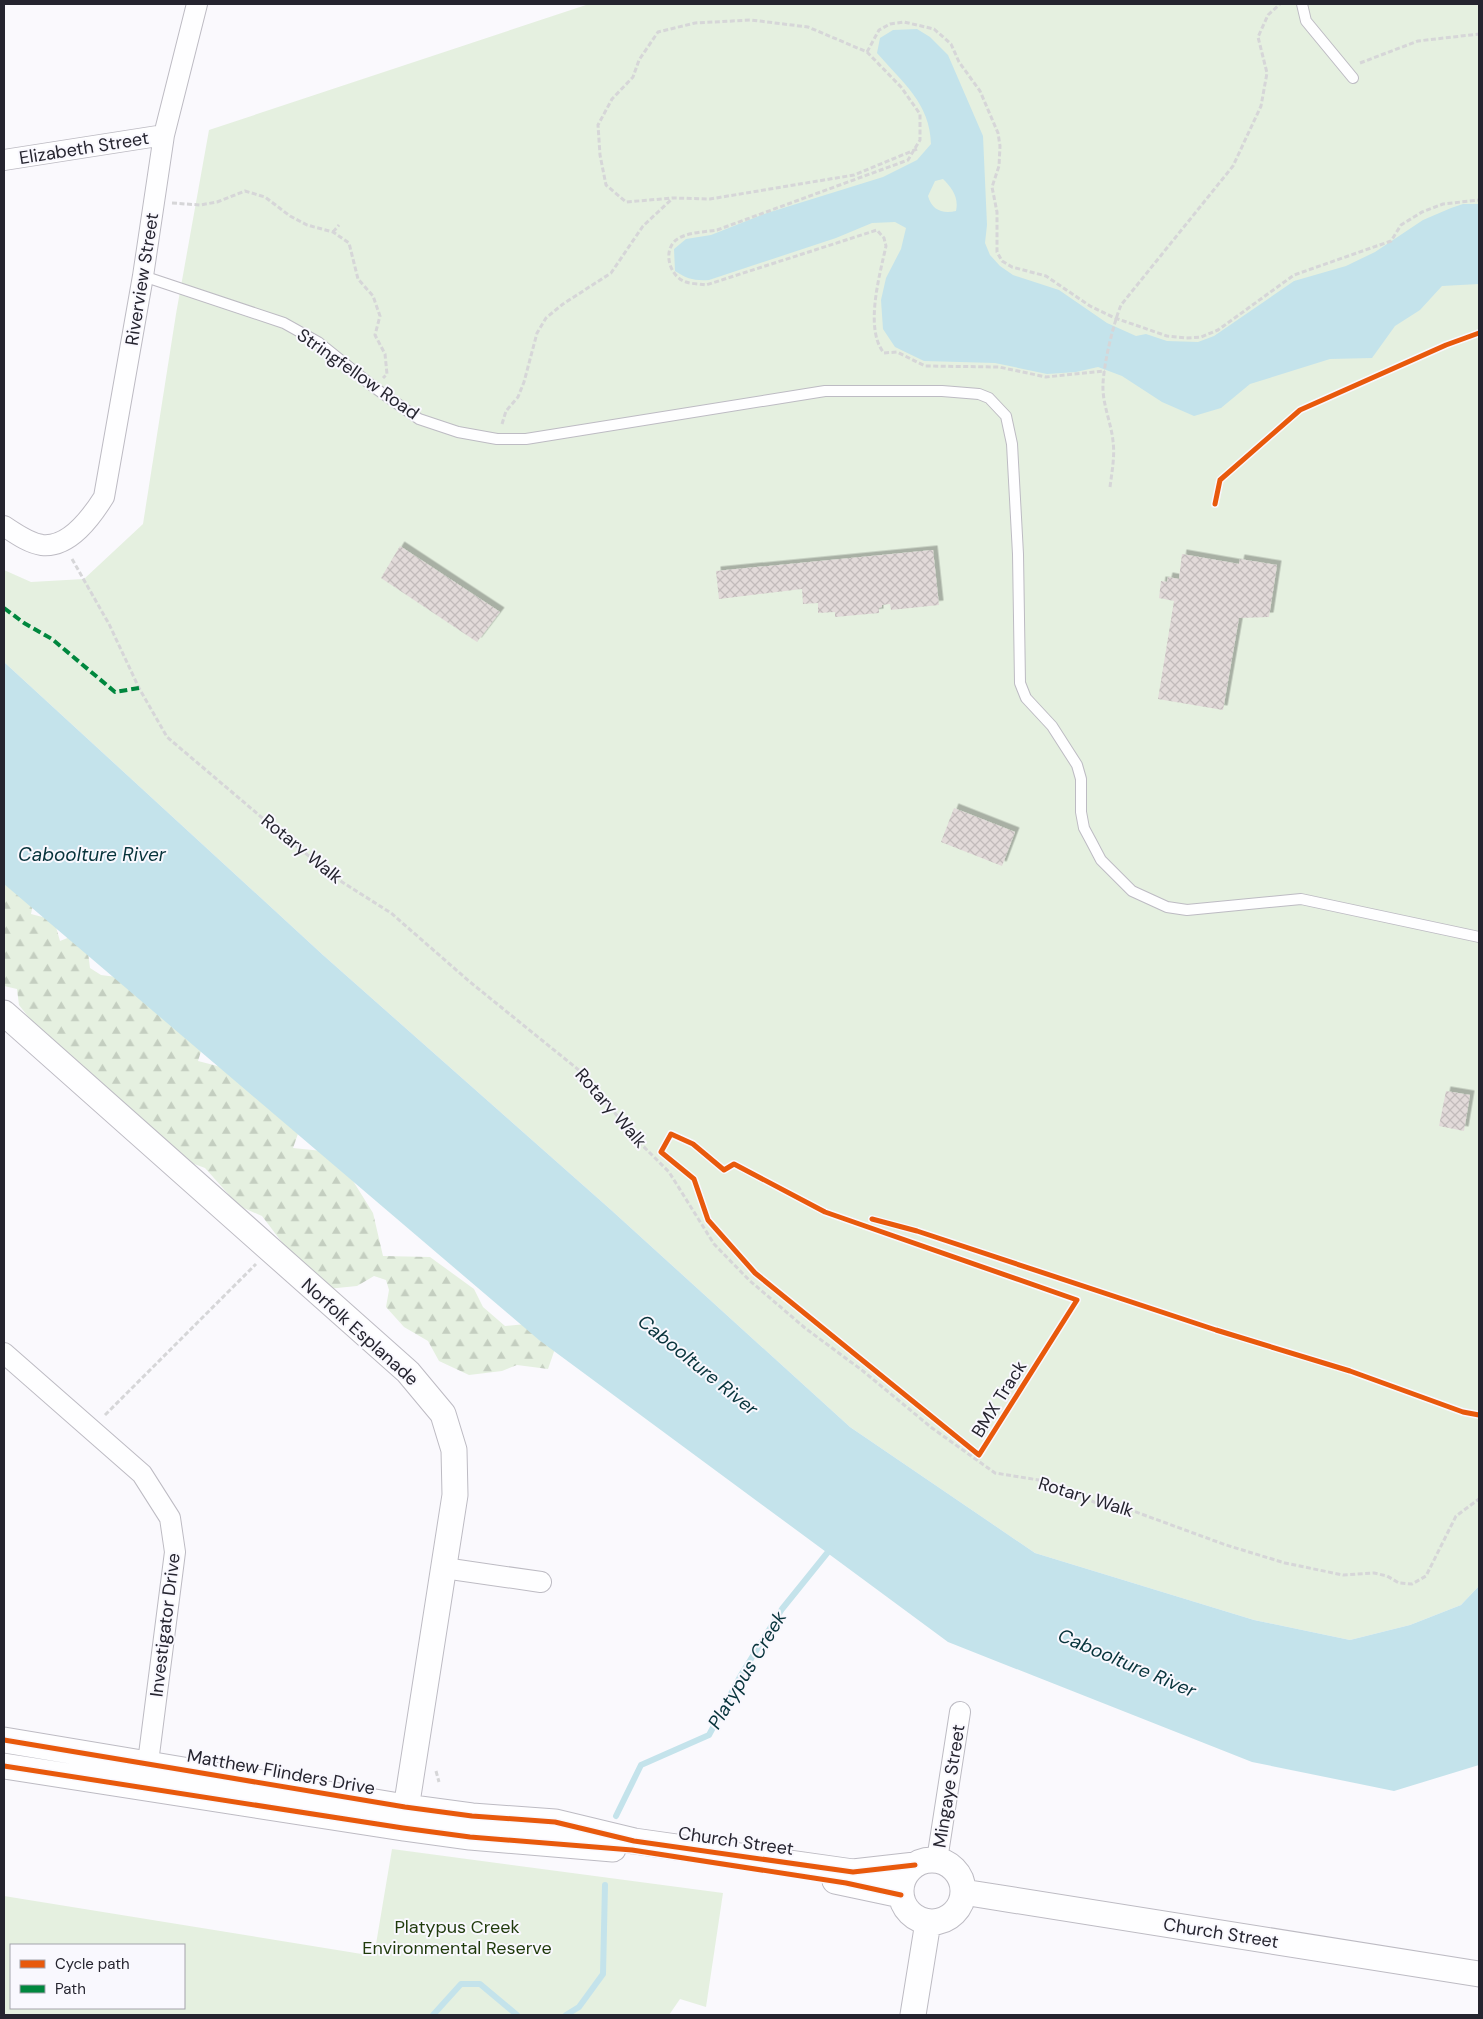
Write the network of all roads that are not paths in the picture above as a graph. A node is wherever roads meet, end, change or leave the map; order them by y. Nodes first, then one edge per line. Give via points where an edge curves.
1 (197, 4) edge
2 (1302, 4) edge
3 (1350, 74) road end
4 (164, 135) junction
5 (4, 160) edge
6 (143, 276) junction
7 (4, 526) edge
8 (1479, 937) edge
9 (4, 1013) edge
10 (4, 1353) edge
11 (444, 1568) junction
12 (541, 1582) dead end
13 (960, 1712) dead end
14 (4, 1740) edge
15 (4, 1766) edge
16 (147, 1776) junction
17 (404, 1818) junction
18 (553, 1833) junction
19 (926, 1863) junction
20 (963, 1892) junction
21 (901, 1895) junction
22 (928, 1922) junction
23 (1479, 1974) edge
24 (913, 2015) edge

1 - 4 street, Riverview Street
2 - 3 lane via 1306,21
4 - 5 street, Elizabeth Street
4 - 6 street, Riverview Street
6 - 7 street, Riverview Street via 104,497 89,522 64,540 43,545 20,537
6 - 8 lane, Stringfellow Road via 284,323 318,342 419,419 458,432 497,439 526,439 825,391 942,391 980,394 989,398 1006,416 1012,444 1020,683 1026,698 1052,726 1077,765 1084,828 1101,860 1132,891 1166,907 1187,910 1301,899
9 - 11 street, Norfolk Esplanade via 408,1372 443,1414 454,1450 455,1495
10 - 16 street, Investigator Drive via 142,1474 170,1518 175,1552
11 - 12 street
11 - 17 street, Norfolk Esplanade
13 - 19 street, Mingaye Street
14 - 16 street, Matthew Flinders Drive
15 - 16 street, Matthew Flinders Drive
16 - 17 street, Matthew Flinders Drive
17 - 18 street, Matthew Flinders Drive via 470,1837
18 - 19 street, Church Street via 634,1841 853,1872
18 - 21 street, Church Street via 632,1850 846,1883
19 - 20 street via 953,1868 959,1875
19 - 21 street via 904,1878
20 - 22 street via 961,1902 948,1918
20 - 23 street, Church Street
21 - 22 street via 910,1913
22 - 24 street

